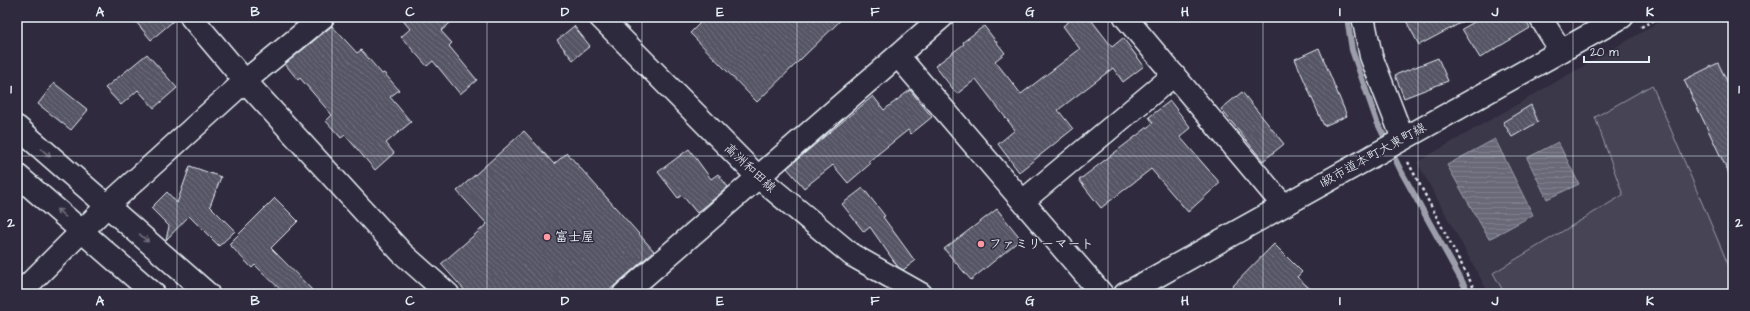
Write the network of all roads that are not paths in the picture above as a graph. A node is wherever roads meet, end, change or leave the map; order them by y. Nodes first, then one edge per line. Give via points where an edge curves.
1 (190, 17) edge
2 (323, 17) edge
3 (600, 17) edge
4 (942, 17) edge
5 (1125, 17) edge
6 (1363, 17) edge
7 (1540, 17) edge
8 (1622, 17) edge
9 (1561, 51) junction
10 (898, 56) junction
11 (1174, 75) junction
12 (245, 81) junction
13 (17, 127) edge
14 (1404, 147) junction
15 (17, 175) edge
16 (758, 177) junction
17 (1023, 202) junction
18 (1283, 205) junction
19 (107, 206) junction
20 (82, 231) junction
21 (17, 291) edge
22 (19, 294) edge
23 (154, 294) edge
24 (208, 294) edge
25 (448, 294) edge
26 (624, 294) edge
27 (921, 294) edge
28 (1102, 294) edge
29 (1125, 294) edge

1 - 12 street
2 - 12 street
3 - 16 street, 高洲和田線
4 - 10 street
5 - 11 street
6 - 14 street via 1372,56
7 - 9 street
8 - 9 street, 1級市道本町大東町線
9 - 14 street, 1級市道本町大東町線
10 - 16 street
10 - 17 street
11 - 17 street
11 - 18 street
12 - 19 street
12 - 25 street via 402,252
13 -> 19 street
14 - 18 street, 1級市道本町大東町線
20 -> 15 street
16 - 26 street
16 - 27 street, 高洲和田線 via 852,255
17 - 28 street
18 - 29 street, 1級市道本町大東町線
19 - 20 street
19 -> 24 street
20 - 22 street
20 - 23 street
21 - 22 street

